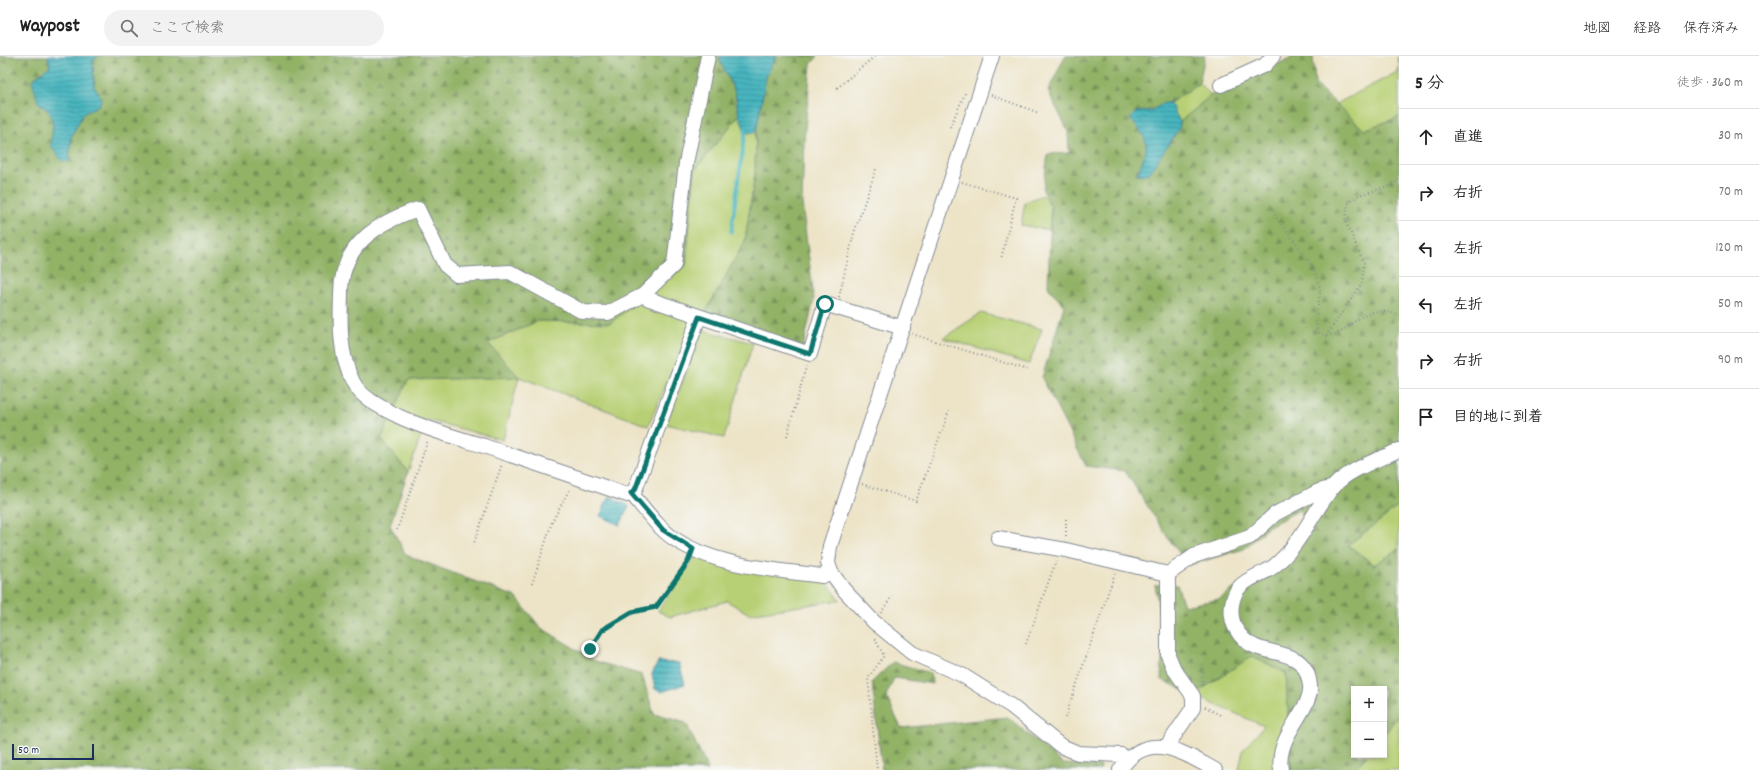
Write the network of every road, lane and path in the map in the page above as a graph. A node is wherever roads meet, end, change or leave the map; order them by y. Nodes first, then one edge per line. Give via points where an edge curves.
1 (708, 56) edge
2 (875, 56) edge
3 (992, 56) edge
4 (1273, 56) edge
5 (1220, 85) dead end
6 (837, 88) dead end
7 (980, 91) junction
8 (1039, 112) dead end
9 (876, 169) dead end
10 (1399, 178) edge
11 (952, 179) junction
12 (1274, 215) dead end
13 (1001, 259) dead end
14 (643, 295) junction
15 (836, 308) junction
16 (1399, 315) edge
17 (699, 317) junction
18 (903, 328) junction
19 (1326, 336) junction
20 (810, 354) junction
21 (1028, 370) dead end
22 (949, 411) dead end
23 (432, 429) junction
24 (787, 436) dead end
25 (1399, 450) edge
26 (506, 454) junction
27 (582, 479) junction
28 (851, 480) junction
29 (1334, 487) junction
30 (631, 493) junction
31 (1066, 519) dead end
32 (397, 530) dead end
33 (998, 538) dead end
34 (473, 546) dead end
35 (693, 549) junction
36 (1066, 550) junction
37 (1119, 562) junction
38 (831, 572) junction
39 (1168, 574) junction
40 (532, 584) dead end
41 (892, 596) dead end
42 (872, 628) junction
43 (1026, 644) dead end
44 (590, 649) dead end
45 (1202, 664) dead end
46 (1198, 697) junction
47 (1222, 716) dead end
48 (1065, 718) dead end
49 (1167, 746) junction
50 (1124, 765) edge
51 (877, 770) edge
52 (1214, 770) edge
53 (1281, 770) edge

1 - 14 street via 686,163 674,265
2 - 6 path
3 - 7 street
4 - 5 street via 1265,66
7 - 8 path
7 - 11 street
9 - 15 path via 854,233
10 - 19 path via 1393,184 1359,195 1348,204 1345,220 1364,263 1362,283
11 - 13 path via 1016,198
11 - 18 street
12 - 19 path via 1316,272 1321,291 1315,322 1319,331
14 - 17 street
14 - 23 street via 608,313 584,312 510,272 457,275 444,265 418,209 397,216 367,235 349,254 341,278 340,333 343,355 353,383 367,398 398,416
15 - 18 street
15 - 20 street via 825,304
16 - 19 path via 1379,310 1361,316 1337,335
17 - 20 street
17 - 30 street via 635,490
18 - 21 path via 909,333
18 - 28 street
20 - 24 path
22 - 28 path via 916,501
23 - 26 street
23 - 32 path
25 - 29 street via 1360,468
26 - 27 street
26 - 34 path
27 - 30 street via 627,494
27 - 40 path via 568,492 552,522
28 - 38 street via 830,546 828,563
29 - 39 street via 1319,491 1275,514 1250,537 1194,556
29 - 53 street via 1294,547 1273,567 1237,590 1232,602 1232,618 1240,635 1251,645 1291,656 1308,672 1308,697 1284,740
30 - 35 street via 663,530
31 - 36 path
33 - 36 street
35 - 38 street via 731,563 822,576
35 - 44 path via 688,562 656,607 632,612 602,630
36 - 37 street
36 - 43 path via 1055,563
37 - 39 street
37 - 48 path
38 - 42 street
39 - 46 street via 1168,655 1174,669 1193,696
41 - 42 path
42 - 50 street via 912,653 962,675 1011,706 1061,746 1078,753 1121,755
42 - 51 path via 884,656 868,678
45 - 46 path
46 - 47 path
46 - 49 street
49 - 50 street via 1139,751
49 - 52 street

